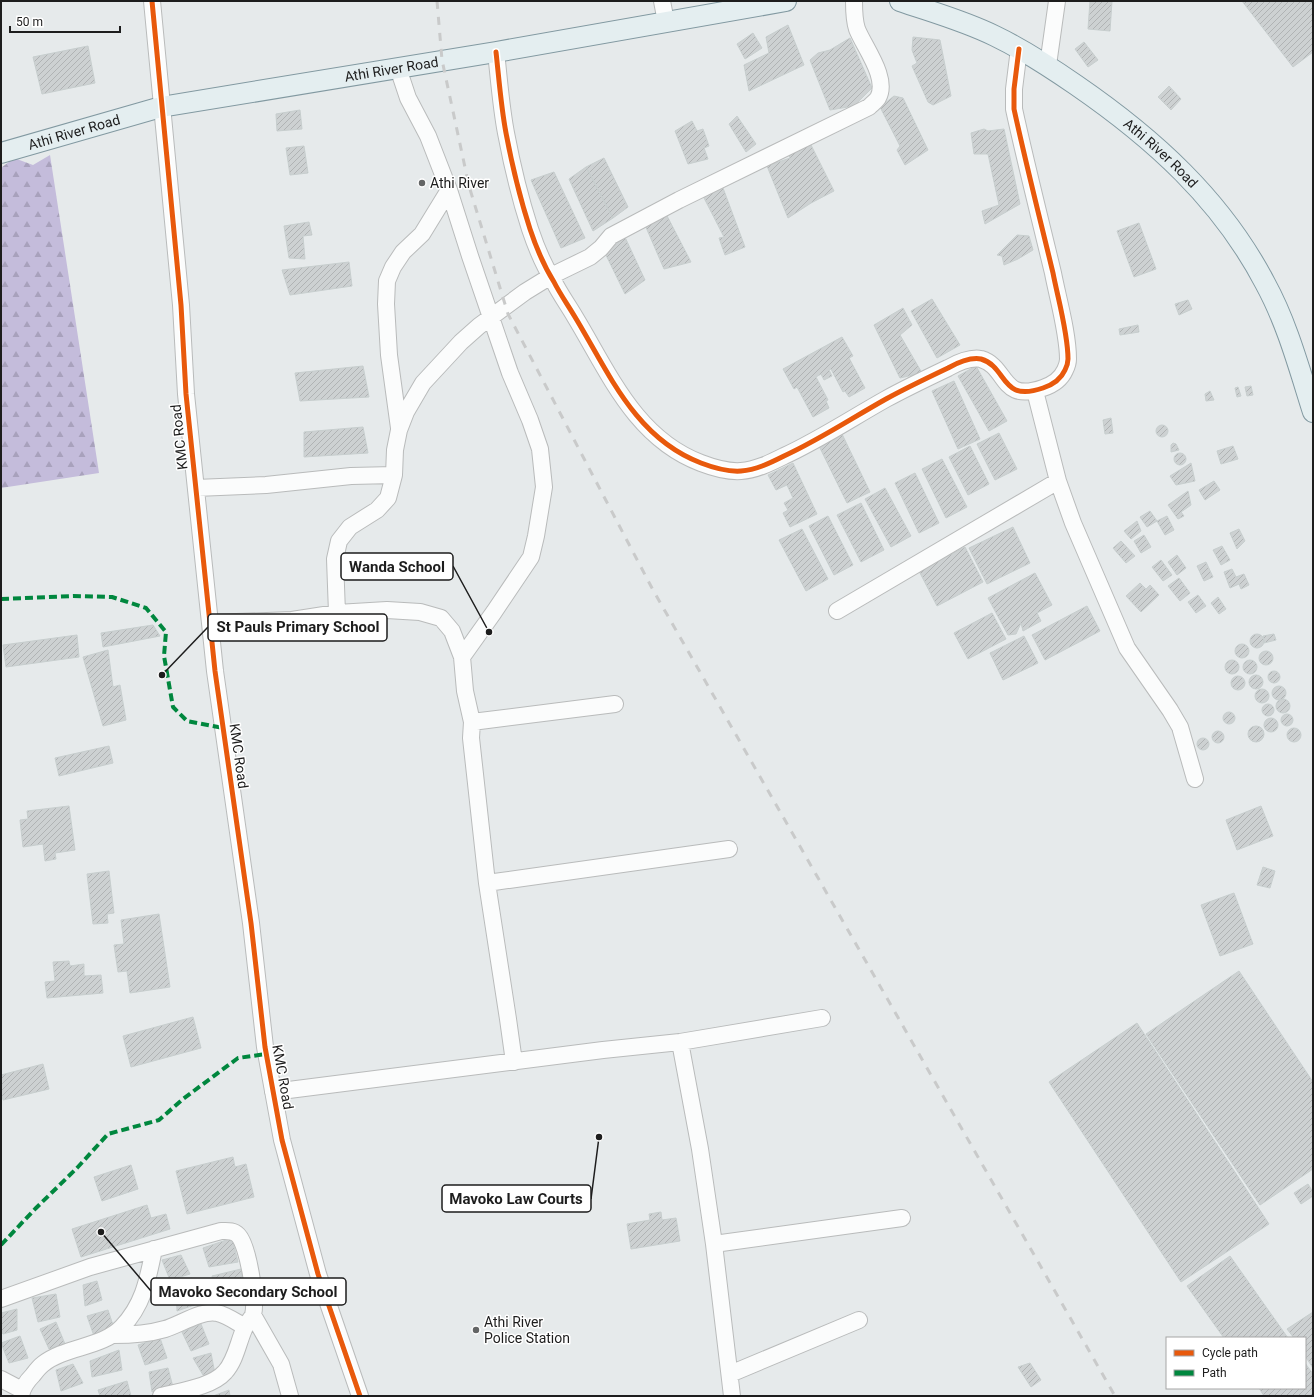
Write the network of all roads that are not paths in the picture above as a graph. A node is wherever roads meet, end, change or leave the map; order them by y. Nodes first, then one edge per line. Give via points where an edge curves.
1 (152, 1) edge
2 (662, 1) edge
3 (786, 1) edge
4 (854, 1) edge
5 (900, 1) edge
6 (1057, 1) edge
7 (666, 22) junction
8 (1019, 48) junction
9 (496, 52) junction
10 (1048, 66) junction
11 (398, 68) junction
12 (161, 107) junction
13 (1, 153) edge
14 (449, 190) junction
15 (551, 276) junction
16 (491, 317) junction
17 (1034, 391) junction
18 (1313, 412) edge
19 (399, 430) junction
20 (394, 475) junction
21 (1058, 481) junction
22 (196, 488) junction
23 (837, 610) dead end
24 (337, 613) junction
25 (210, 623) junction
26 (462, 657) junction
27 (615, 704) dead end
28 (472, 722) junction
29 (1195, 779) dead end
30 (729, 849) dead end
31 (487, 883) junction
32 (822, 1018) dead end
33 (680, 1042) junction
34 (514, 1062) junction
35 (273, 1092) junction
36 (902, 1218) dead end
37 (714, 1244) junction
38 (154, 1249) junction
39 (1, 1299) edge
40 (860, 1320) dead end
41 (249, 1321) junction
42 (113, 1334) junction
43 (730, 1374) junction
44 (1, 1379) edge
45 (22, 1393) edge
46 (160, 1396) edge
47 (290, 1396) edge
48 (360, 1396) edge
49 (732, 1396) edge

1 - 12 street, KMC Road
2 - 7 street
3 - 7 main road, Athi River Road
4 - 15 street via 857,29 880,78 878,97 869,107 611,236 590,257
5 - 8 main road, Athi River Road via 968,24
6 - 10 street
7 - 9 main road, Athi River Road
8 - 10 main road, Athi River Road
8 - 17 street via 1014,109 1063,321 1068,358 1063,375 1056,382
9 - 11 main road, Athi River Road
9 - 15 street via 505,131 512,162 531,230
10 - 18 main road, Athi River Road via 1105,105 1151,141 1213,205 1253,261 1275,304
11 - 12 main road, Athi River Road
11 - 14 street via 408,98 428,136
12 - 13 main road, Athi River Road
12 - 22 street, KMC Road
14 - 16 street
14 - 19 street via 422,234 393,267 388,281 386,304 389,355
15 - 16 street
15 - 17 street via 604,368 640,420 663,442 678,452 716,469 744,471 764,466 804,447 887,398 954,365 975,358 992,364 1017,391
16 - 19 street via 461,342 423,383
16 - 26 street via 540,449 544,487 531,557
17 - 21 street
19 - 20 street
20 - 22 street
20 - 24 street via 388,498 377,510 350,527 339,541 335,559
21 - 23 street
21 - 29 street via 1127,648 1180,727
22 - 25 street, KMC Road
24 - 25 street via 292,620
24 - 26 street via 404,611 441,618 452,631
25 - 35 street, KMC Road
26 - 28 street via 465,691
27 - 28 street
28 - 31 street via 471,738
30 - 31 street
31 - 34 street
32 - 33 street
33 - 34 street
33 - 37 street
34 - 35 street
35 - 48 street, KMC Road via 282,1140 318,1274
36 - 37 street
37 - 43 street
38 - 39 street via 90,1266
38 - 41 street via 221,1231 234,1232 242,1242 251,1275 254,1297
38 - 42 street via 146,1288 140,1302 122,1327
40 - 43 street
41 - 42 street via 216,1312 155,1332
41 - 46 street via 226,1372 213,1382
41 - 47 street via 281,1364
42 - 45 street via 42,1364
43 - 49 street
44 - 45 street

